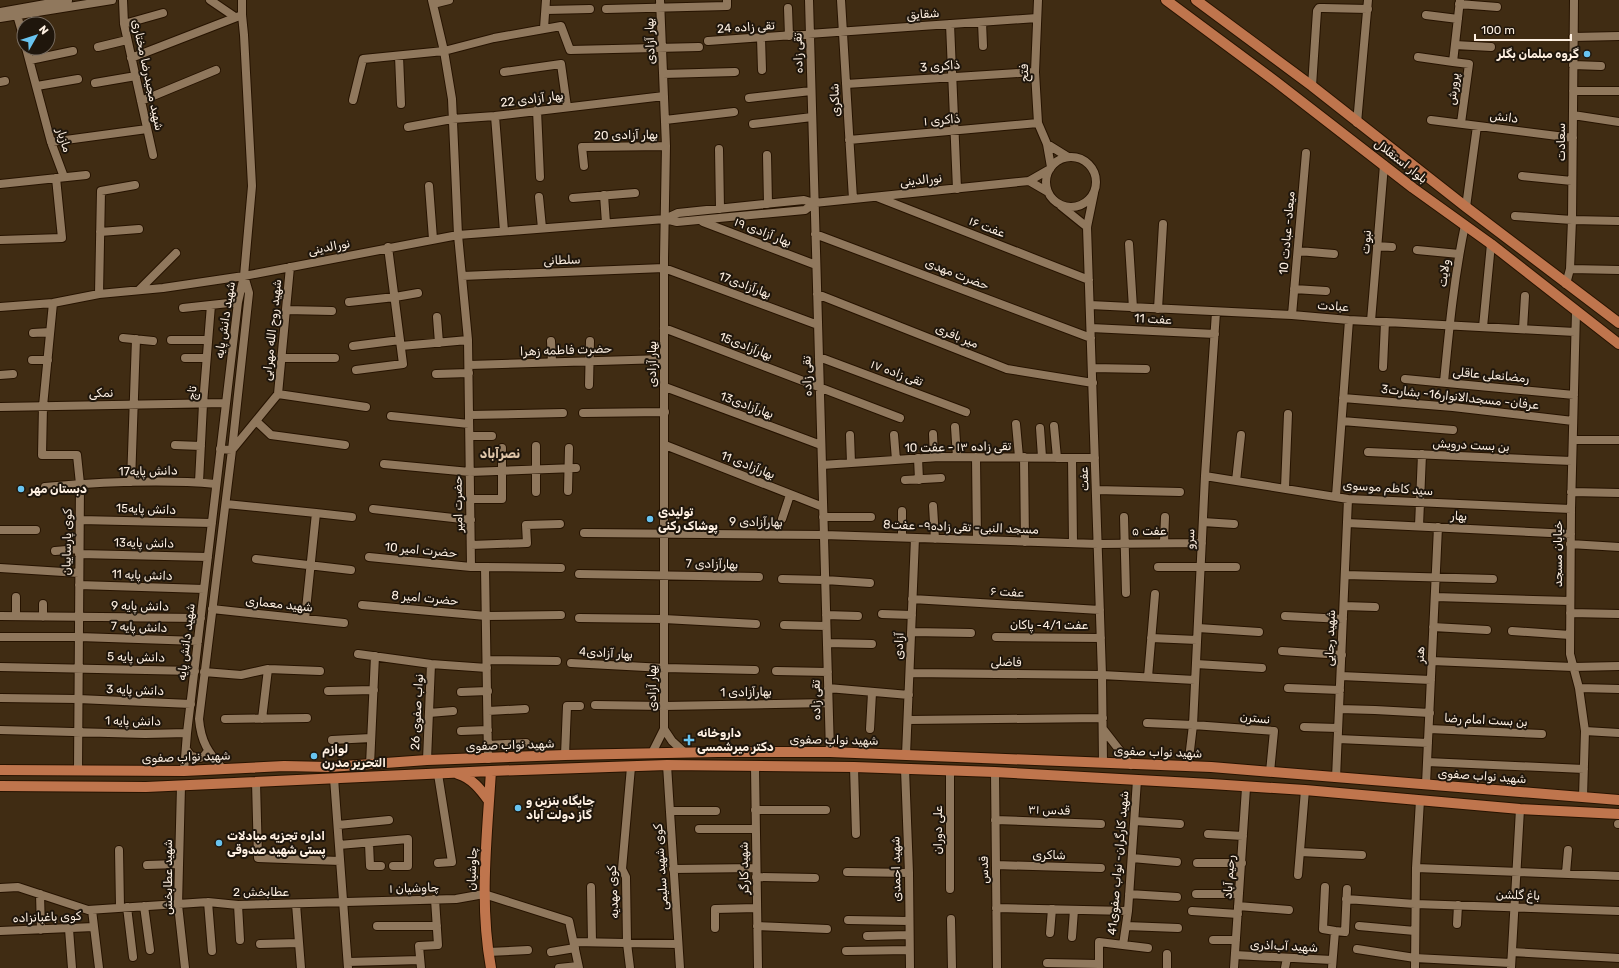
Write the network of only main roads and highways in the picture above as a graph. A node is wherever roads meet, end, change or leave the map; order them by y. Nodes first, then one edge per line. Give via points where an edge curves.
1 (1166, 0) edge
2 (1196, 0) edge
3 (1619, 323) edge
4 (1619, 344) edge
5 (293, 766) junction
6 (1211, 767) junction
7 (1233, 769) junction
8 (0, 770) edge
9 (491, 771) junction
10 (453, 773) junction
11 (294, 780) junction
12 (1211, 784) junction
13 (0, 786) edge
14 (1229, 786) junction
15 (1619, 800) edge
16 (489, 801) junction
17 (1618, 821) edge
18 (491, 968) edge

1 - 4 main road, بلوار استقلال
2 - 3 main road, بلوار استقلال via 1312,86
5 - 6 main road, شهید نواب صفوی via 684,752 830,752
5 - 8 main road, شهید نواب صفوی via 184,771
5 - 11 main road
6 - 7 main road, شهید نواب صفوی
6 - 12 main road via 1215,779
7 - 14 main road via 1226,774 1225,780
7 - 15 main road, شهید نواب صفوی
9 - 10 main road
9 - 12 main road via 667,765 854,767
9 - 16 main road, چاوشیان
10 - 11 main road
10 - 16 main road via 472,782
11 - 13 main road via 146,787
12 - 14 main road
14 - 17 main road via 1420,800
16 - 18 main road, چاوشیان via 484,894 486,942

